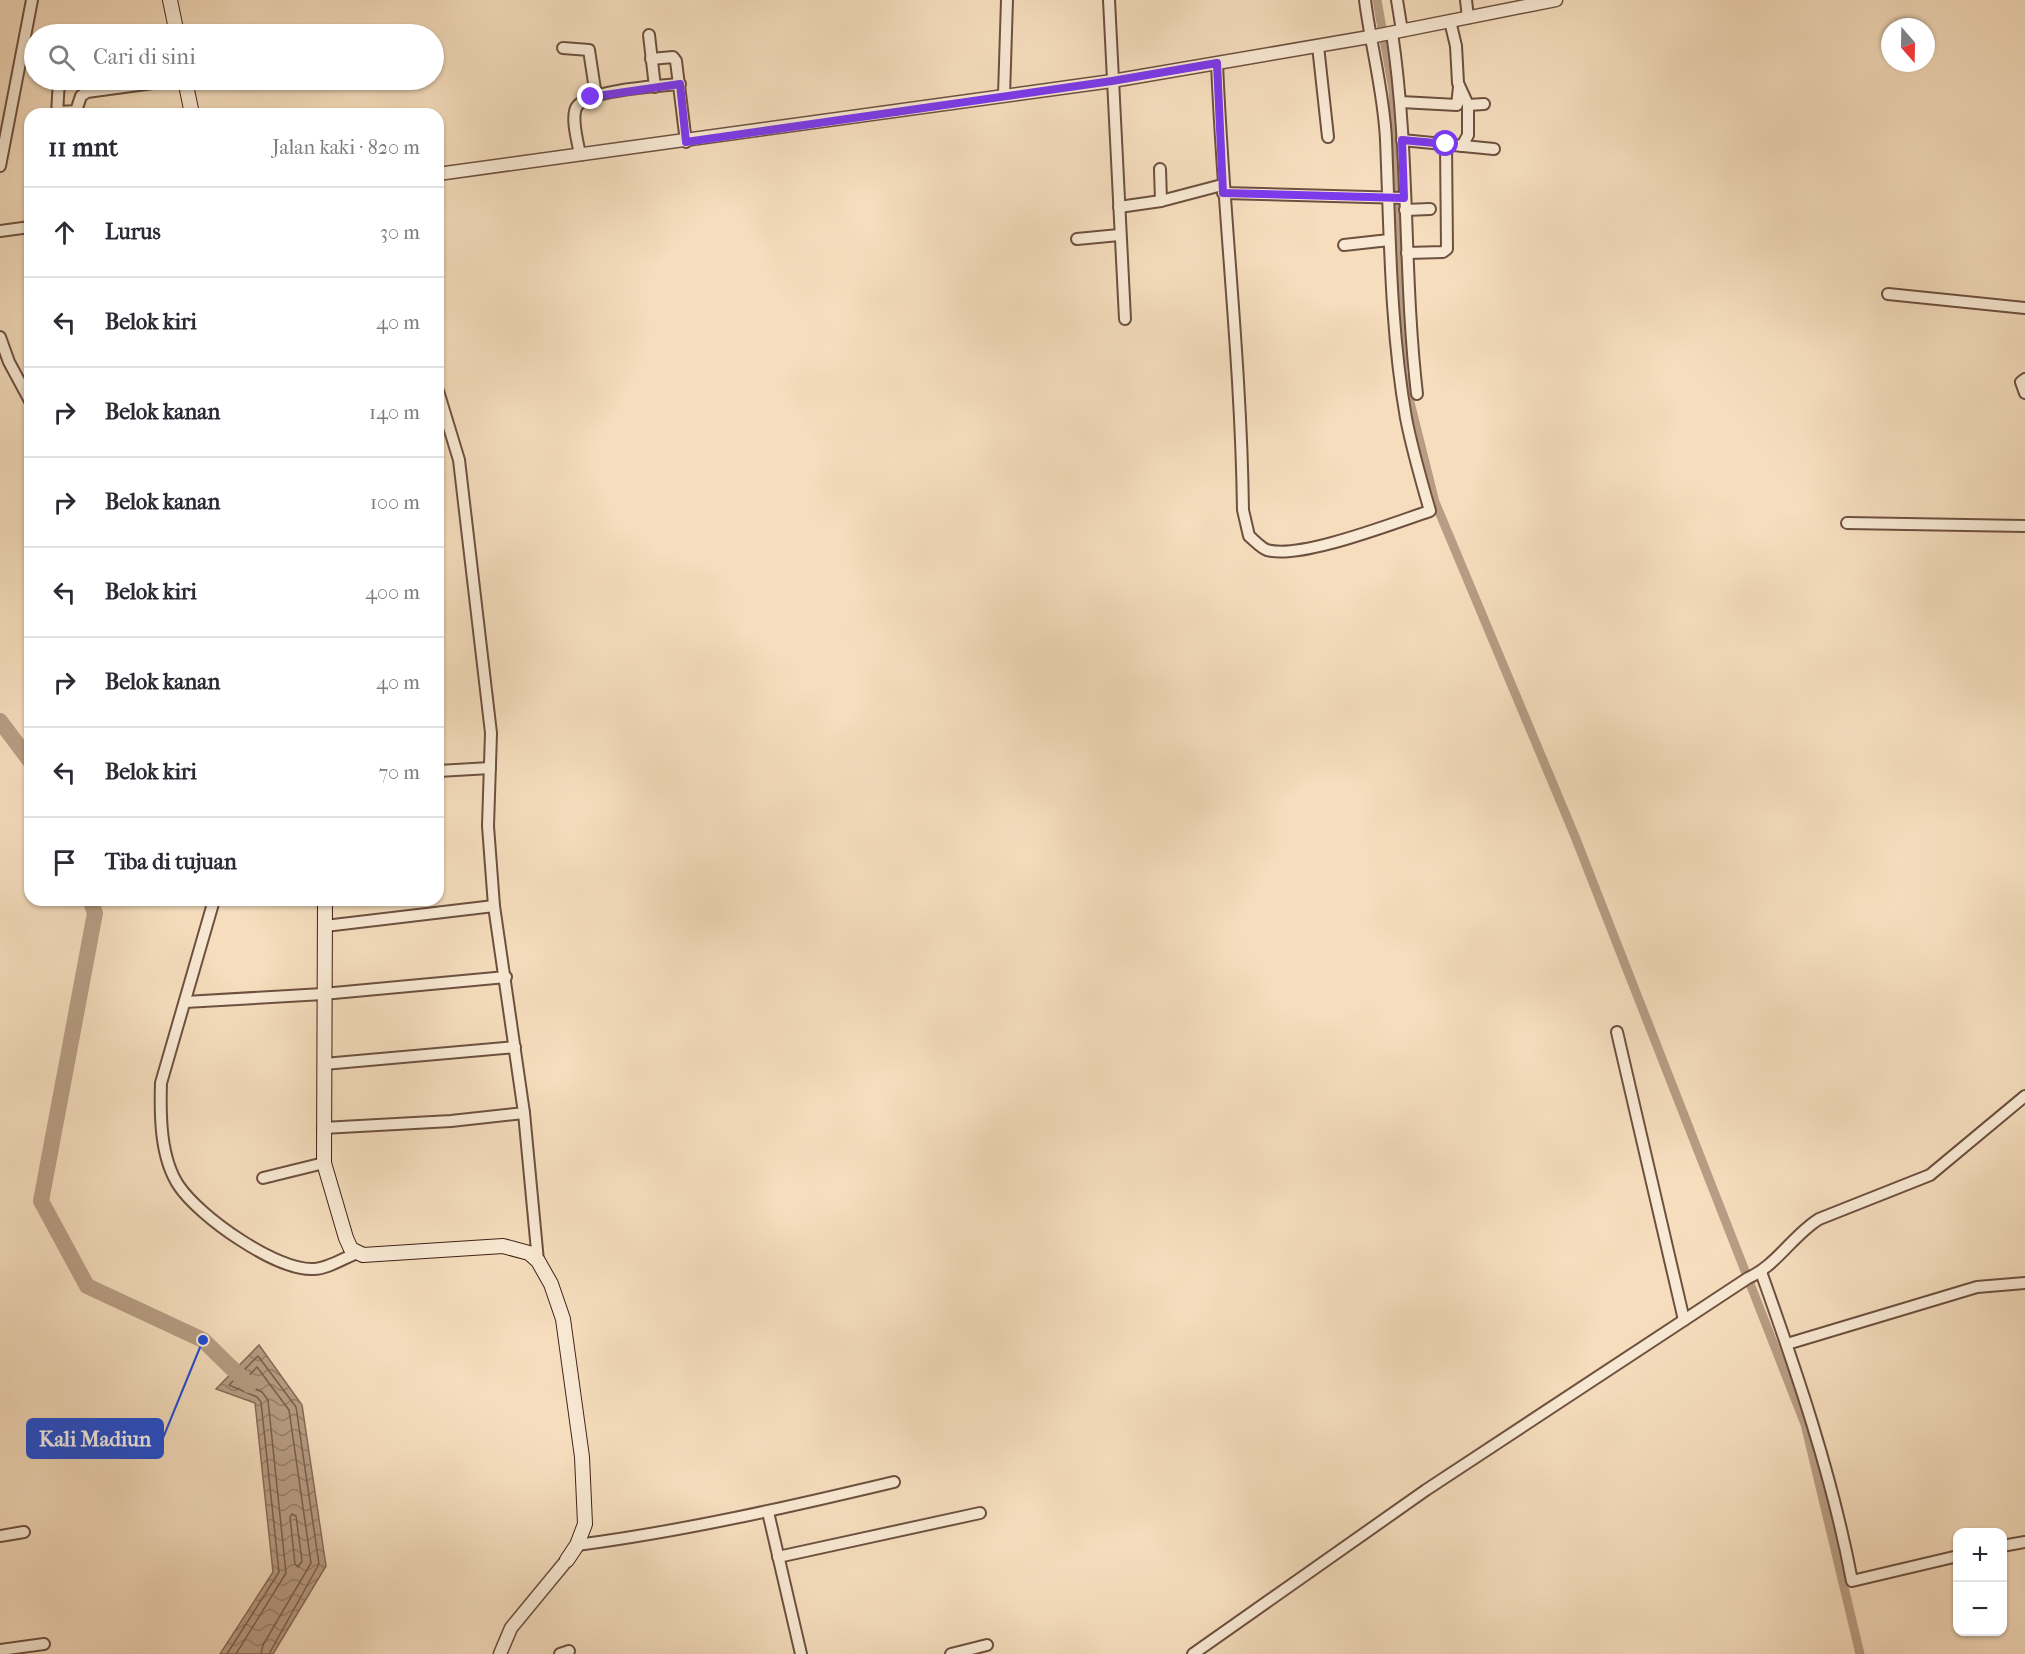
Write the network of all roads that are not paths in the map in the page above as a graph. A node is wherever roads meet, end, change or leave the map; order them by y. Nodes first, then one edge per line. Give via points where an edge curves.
1 (32, 0) edge
2 (170, 0) edge
3 (1007, 0) edge
4 (1109, 0) edge
5 (1365, 0) edge
6 (1397, 0) edge
7 (1466, 0) edge
8 (1551, 1) edge
9 (1468, 18) junction
10 (1449, 21) junction
11 (27, 24) edge
12 (175, 24) edge
13 (1395, 32) junction
14 (649, 35) dead end
15 (1372, 37) junction
16 (24, 42) edge
17 (1318, 46) junction
18 (563, 48) dead end
19 (651, 58) junction
20 (1217, 63) junction
21 (1112, 81) junction
22 (680, 84) junction
23 (655, 87) junction
24 (1460, 87) junction
25 (58, 90) edge
26 (102, 90) edge
27 (187, 90) edge
28 (1004, 95) junction
29 (596, 96) junction
30 (1401, 102) junction
31 (1484, 104) dead end
32 (1468, 105) junction
33 (57, 108) edge
34 (77, 108) edge
35 (191, 108) edge
36 (1328, 137) dead end
37 (1402, 140) junction
38 (686, 142) junction
39 (1446, 144) junction
40 (1462, 146) junction
41 (1494, 149) dead end
42 (580, 155) junction
43 (0, 166) edge
44 (1160, 169) dead end
45 (444, 173) edge
46 (1223, 189) junction
47 (1386, 198) junction
48 (1404, 198) junction
49 (1161, 201) junction
50 (1119, 207) junction
51 (1430, 209) dead end
52 (1405, 210) junction
53 (24, 227) edge
54 (0, 231) edge
55 (1119, 235) junction
56 (1077, 239) dead end
57 (1389, 240) junction
58 (1344, 245) dead end
59 (1407, 253) junction
60 (1888, 294) dead end
61 (2025, 308) edge
62 (1125, 319) dead end
63 (0, 337) edge
64 (2025, 379) edge
65 (24, 390) edge
66 (2025, 393) edge
67 (1417, 394) dead end
68 (444, 411) edge
69 (1847, 523) dead end
70 (2025, 526) edge
71 (490, 768) junction
72 (444, 771) edge
73 (212, 906) edge
74 (325, 906) edge
75 (494, 906) junction
76 (325, 926) junction
77 (506, 976) junction
78 (323, 994) junction
79 (185, 1002) junction
80 (1617, 1032) dead end
81 (516, 1047) junction
82 (324, 1064) junction
83 (2025, 1096) edge
84 (524, 1113) junction
85 (323, 1128) junction
86 (324, 1163) junction
87 (263, 1178) dead end
88 (357, 1253) junction
89 (538, 1261) junction
90 (1755, 1274) junction
91 (2025, 1283) edge
92 (1684, 1320) junction
93 (1787, 1344) junction
94 (894, 1482) dead end
95 (768, 1512) junction
96 (980, 1513) dead end
97 (24, 1532) dead end
98 (0, 1536) edge
99 (2025, 1542) edge
100 (577, 1545) junction
101 (2007, 1545) edge
102 (778, 1557) junction
103 (1953, 1557) edge
104 (567, 1560) joint
105 (44, 1644) dead end
106 (987, 1645) dead end
107 (0, 1650) edge
108 (500, 1654) edge
109 (801, 1654) edge
110 (951, 1654) edge
111 (1192, 1654) edge

1 - 11 street
2 - 12 main road
3 - 28 street
4 - 21 street
5 - 15 street
6 - 13 street
7 - 9 street
8 - 9 street
9 - 10 street
10 - 13 street
10 - 24 street
13 - 15 street
13 - 30 street
14 - 19 street
15 - 17 street
15 - 47 street via 1386,139
16 - 43 street
17 - 20 street
17 - 36 street
18 - 29 street via 589,50
19 - 22 street via 673,57
19 - 23 street
20 - 21 street
20 - 46 street
21 - 28 street
21 - 50 street
22 - 23 street
22 - 38 street
23 - 29 street
24 - 30 street via 1456,105
24 - 32 street
25 - 33 street
26 - 34 street via 81,96
27 - 35 main road
28 - 38 street
29 - 42 street via 581,102 575,110
30 - 37 street
31 - 32 street
32 - 40 street via 1468,135
37 - 39 street
37 - 48 street
38 - 42 street
39 - 40 street
39 - 59 street via 1447,249
40 - 41 street
42 - 45 street
44 - 49 street
46 - 47 street
46 - 49 street
46 - 57 street via 1243,510 1249,536 1267,550 1301,550 1330,544 1430,511 1402,393
47 - 48 street
47 - 57 street
48 - 52 street
49 - 50 street
50 - 55 street
51 - 52 street
52 - 59 street
53 - 54 street
55 - 56 street
55 - 62 street
57 - 58 street
59 - 67 street
60 - 61 street
63 - 65 street
64 - 66 street via 2021,382
68 - 71 street via 459,460 491,733
69 - 70 street
71 - 72 street
71 - 75 street via 488,826
73 - 79 street
74 - 76 main road
75 - 76 street
75 - 77 street
76 - 78 main road
77 - 78 street
77 - 81 street
78 - 79 street
78 - 82 main road
79 - 88 street via 165,1065 160,1108 165,1147 178,1185 220,1226 278,1260 315,1270
80 - 92 street
81 - 82 street
81 - 84 street
82 - 85 main road
83 - 90 street via 1930,1175 1820,1219
84 - 85 street
84 - 89 street
85 - 86 main road
86 - 87 street
86 - 88 main road via 345,1238
88 - 89 main road via 372,1256 502,1246 529,1253
89 - 100 main road via 563,1319 582,1457 585,1524
90 - 92 street
90 - 93 street
91 - 93 street via 1977,1287
92 - 111 street via 1426,1490
93 - 103 street via 1819,1445 1852,1581
94 - 95 street
95 - 100 street
95 - 102 street
96 - 102 street
97 - 98 street
99 - 101 street
100 - 104 main road
102 - 109 street
104 - 108 street via 511,1628
105 - 107 street
106 - 110 street

